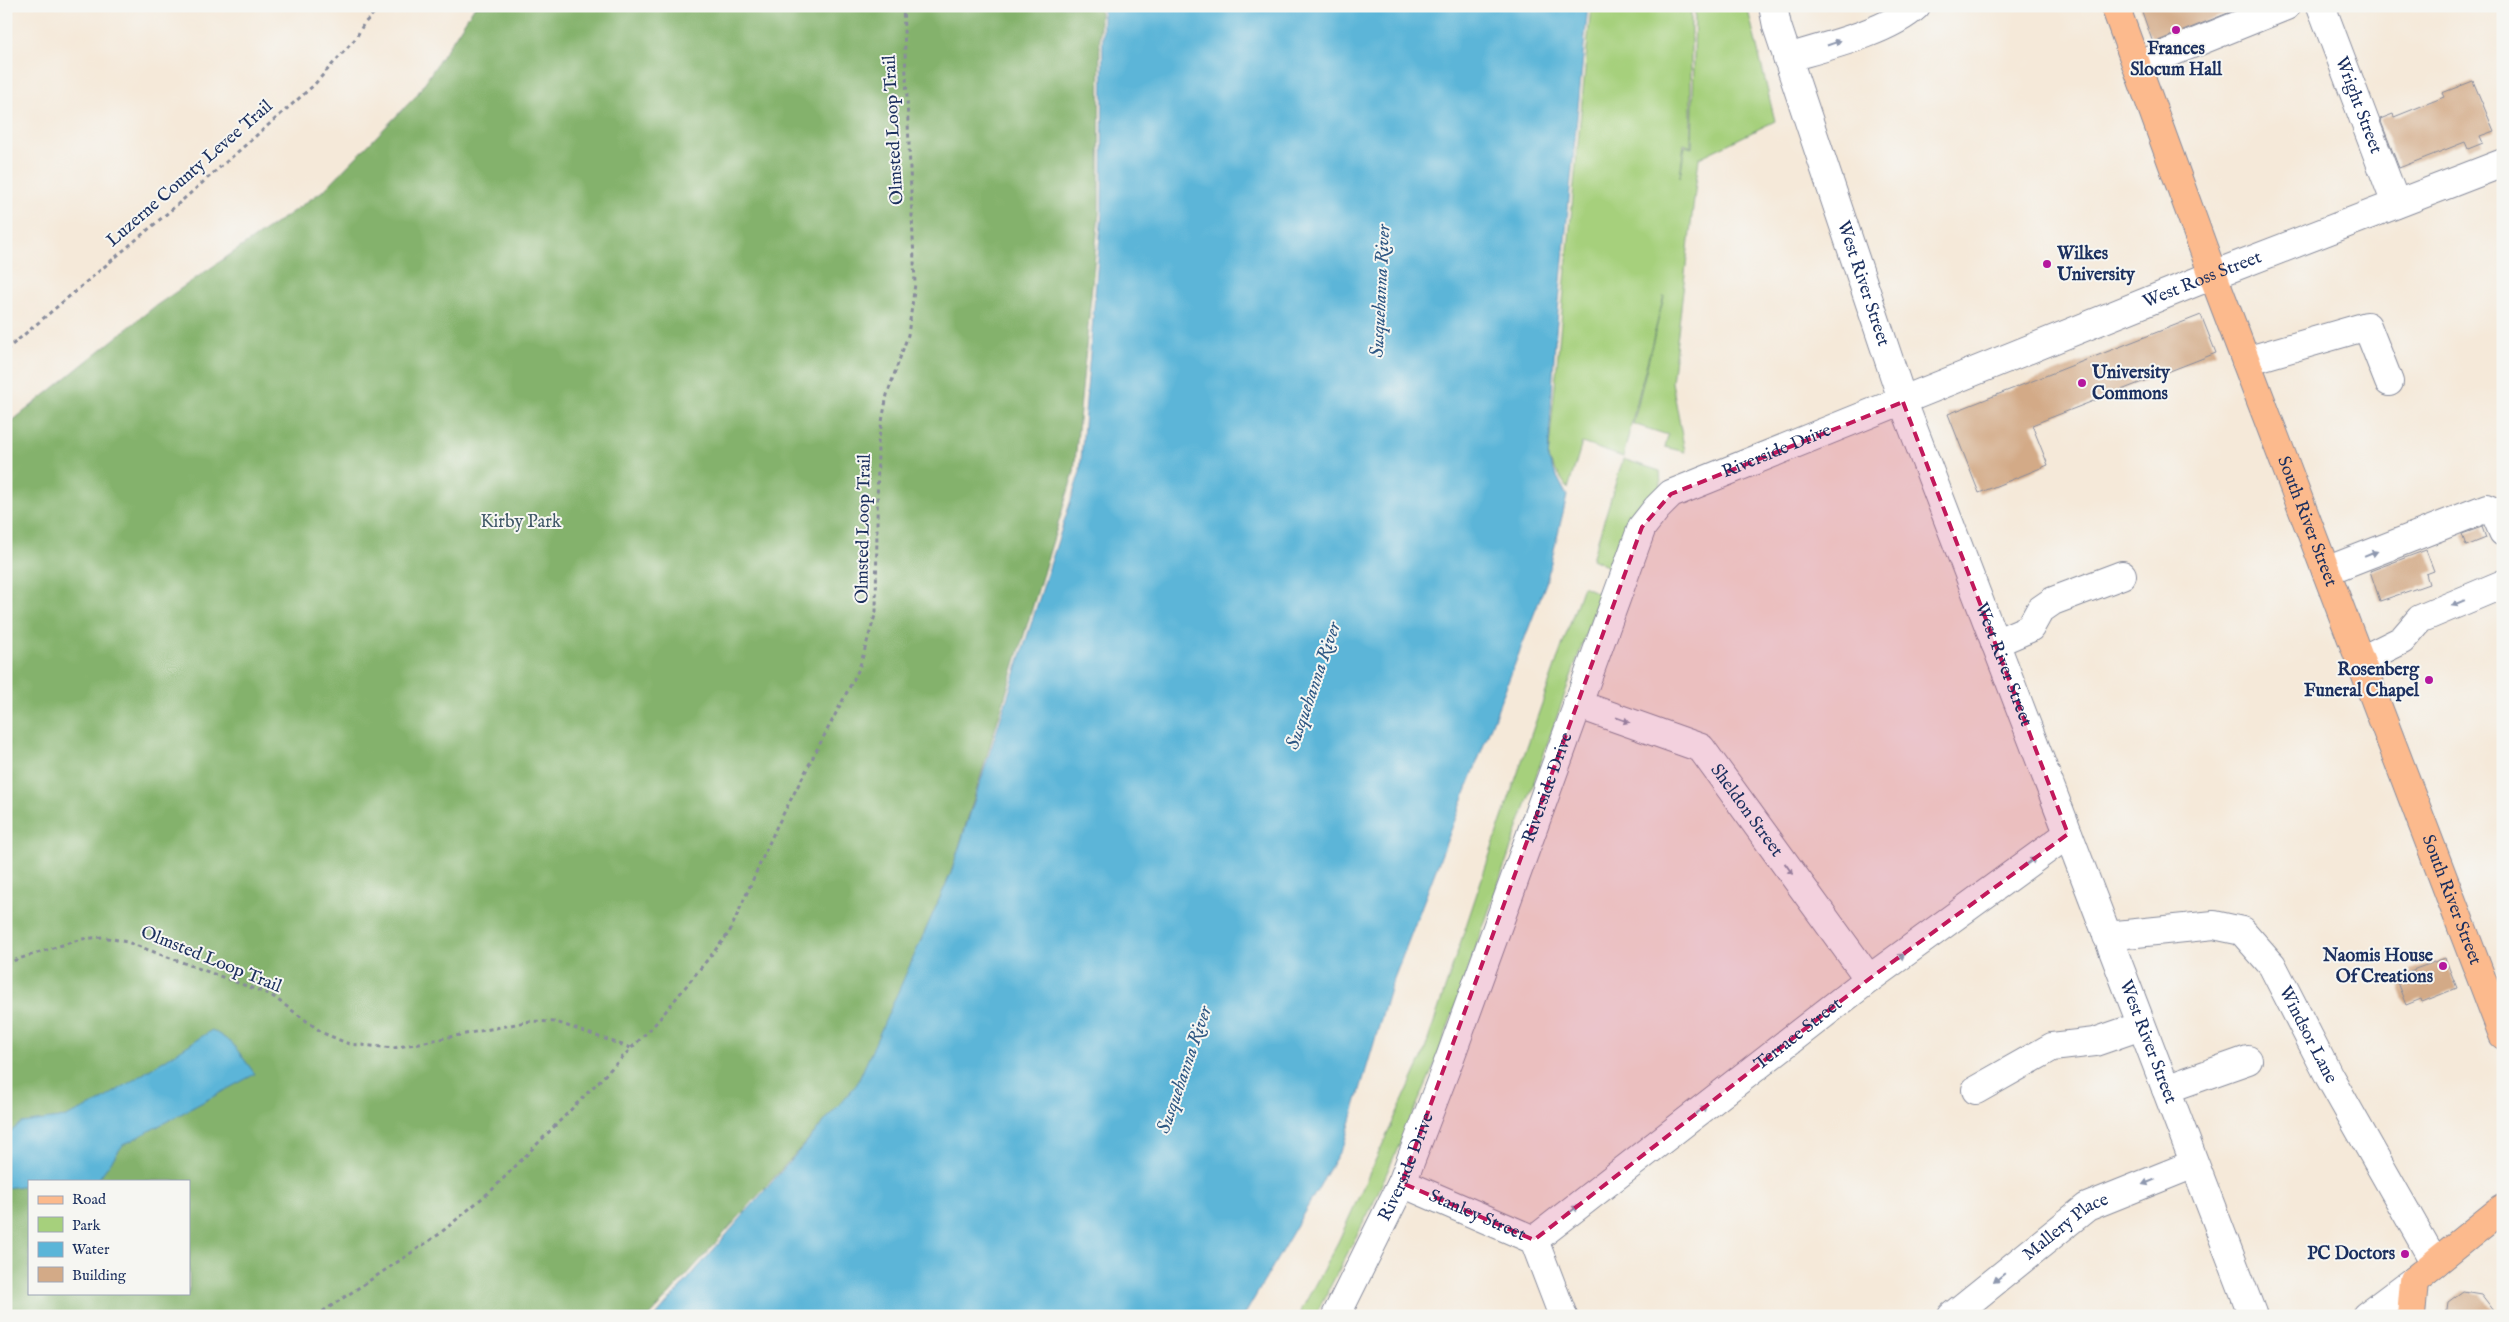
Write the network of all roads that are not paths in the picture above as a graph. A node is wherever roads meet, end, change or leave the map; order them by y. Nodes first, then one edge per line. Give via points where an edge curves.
1 (1773, 6) edge
2 (1916, 6) edge
3 (2115, 6) edge
4 (2286, 6) edge
5 (2321, 6) edge
6 (1788, 58) junction
7 (2137, 66) junction
8 (2503, 163) edge
9 (2396, 204) junction
10 (2213, 275) junction
11 (2246, 361) junction
12 (2390, 382) dead end
13 (1903, 402) junction
14 (2503, 532) edge
15 (2326, 572) junction
16 (2122, 575) dead end
17 (2503, 584) edge
18 (1995, 642) junction
19 (2360, 661) junction
20 (1577, 704) junction
21 (2068, 834) junction
22 (2107, 936) junction
23 (1869, 979) junction
24 (2142, 1026) junction
25 (2503, 1035) edge
26 (2248, 1060) dead end
27 (2166, 1089) junction
28 (1976, 1090) dead end
29 (2194, 1164) junction
30 (1402, 1183) junction
31 (2503, 1208) edge
32 (1534, 1240) junction
33 (2435, 1263) junction
34 (2414, 1280) junction
35 (1336, 1316) edge
36 (1564, 1316) edge
37 (1952, 1316) edge
38 (2253, 1316) edge
39 (2366, 1316) edge
40 (2411, 1316) edge

1 - 6 street, West River Street
6 -> 2 street via 1867,32 1901,17
3 - 7 main road, South River Street
4 - 7 street
5 - 9 street, Wright Street
6 - 13 street, West River Street
7 - 10 main road, South River Street
8 - 9 street, West Ross Street
9 - 10 street, West Ross Street
10 - 11 main road, South River Street
10 - 13 street, West Ross Street
11 - 12 street via 2367,326
11 - 15 main road, South River Street
13 - 18 street, West River Street
13 - 20 street, Riverside Drive via 1671,494 1642,527
15 -> 14 street via 2487,508 2494,511
15 - 19 main road, South River Street
16 - 18 street via 2053,601 2040,610 2030,628
17 -> 19 street via 2420,619 2402,640
18 - 21 street, West River Street
19 - 25 main road, South River Street
20 -> 23 street, Sheldon Street via 1701,748
20 - 30 street, Riverside Drive
21 - 22 street, West River Street
23 -> 21 street, Terrace Street
22 - 24 street, West River Street
22 - 33 street, Windsor Lane via 2214,925 2242,931 2272,965 2329,1076
32 -> 23 street, Terrace Street
24 - 27 street, West River Street
24 - 28 street via 2095,1042 2052,1047
26 - 27 street
27 - 29 street, West River Street
29 -> 37 street, Mallery Place via 2087,1206
29 - 38 street, West River Street
30 - 32 street, Stanley Street
30 - 35 street, Riverside Drive
31 - 33 main road
32 - 36 street, Stanley Street
33 - 34 main road
34 - 39 street
34 - 40 main road

